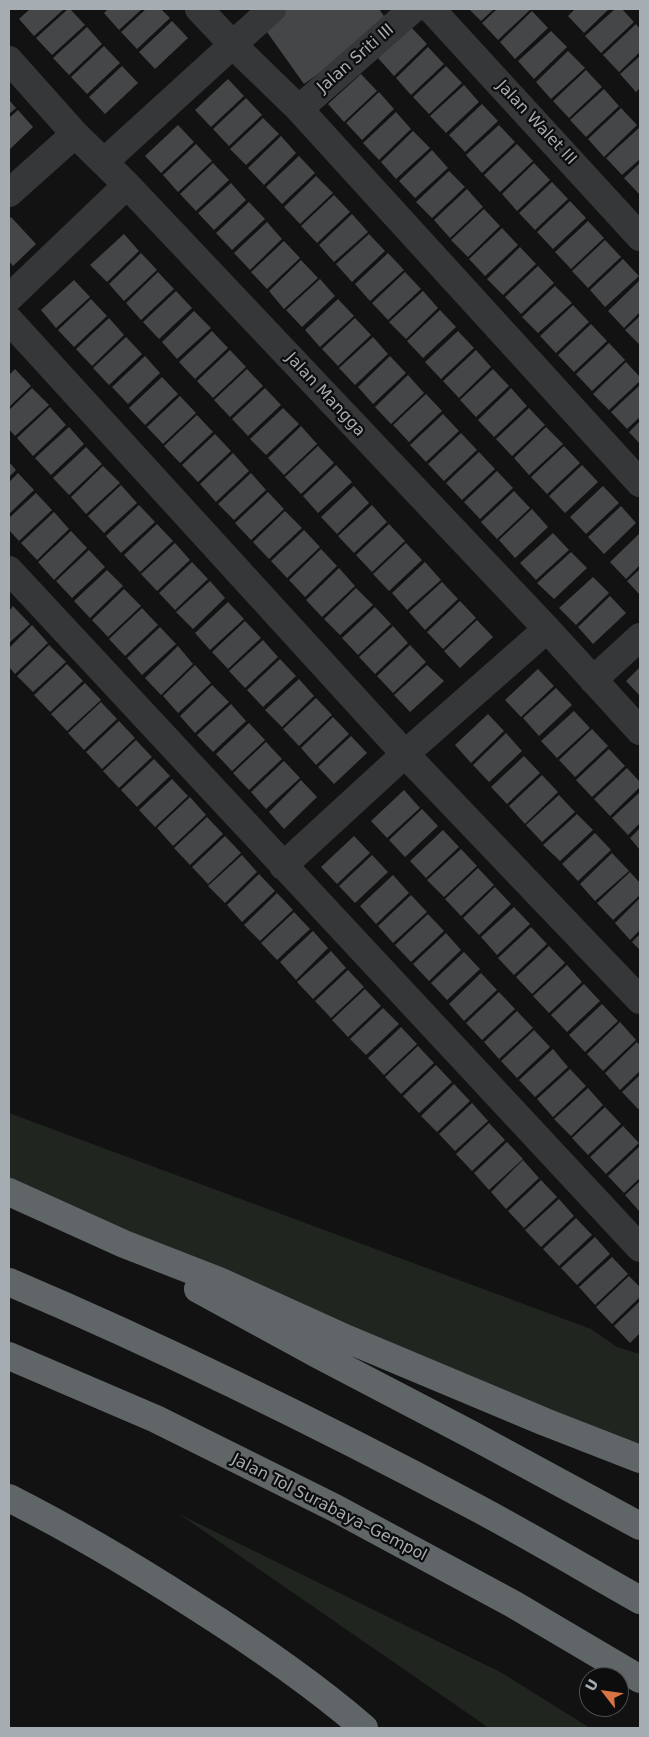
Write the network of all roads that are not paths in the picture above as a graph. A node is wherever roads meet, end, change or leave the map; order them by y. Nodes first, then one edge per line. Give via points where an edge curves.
1 (200, 9) edge
2 (272, 9) edge
3 (414, 9) edge
4 (431, 9) edge
5 (233, 45) junction
6 (9, 60) edge
7 (299, 109) junction
8 (75, 134) junction
9 (104, 162) junction
10 (127, 185) junction
11 (9, 194) edge
12 (640, 237) edge
13 (9, 298) edge
14 (9, 320) edge
15 (640, 483) edge
16 (9, 570) edge
17 (547, 629) junction
18 (640, 637) edge
19 (593, 680) junction
20 (640, 731) edge
21 (405, 754) junction
22 (284, 866) junction
23 (640, 1000) edge
24 (9, 1192) edge
25 (124, 1244) junction
26 (640, 1248) edge
27 (9, 1282) edge
28 (9, 1356) edge
29 (640, 1459) edge
30 (9, 1498) edge
31 (640, 1526) edge
32 (640, 1600) edge
33 (640, 1678) edge
34 (364, 1728) edge

1 - 5 street
2 - 5 street
3 - 7 street, Jalan Sriti III
4 - 12 street, Jalan Walet III
5 - 7 street
5 - 9 street
6 - 8 street, Jalan Mangga
7 - 15 street
8 - 9 street, Jalan Mangga
8 - 11 street
9 - 10 street, Jalan Mangga
10 - 13 street
10 - 17 street, Jalan Mangga
14 - 21 street
16 - 22 street
17 - 19 street, Jalan Mangga
17 - 21 street
18 - 19 street
19 - 20 street, Jalan Mangga
21 - 22 street
21 - 23 street
22 - 26 street
24 - 25 highway
25 - 29 highway via 219,1281 518,1411
25 - 31 highway via 294,1342
27 - 32 highway via 273,1403 480,1510
28 - 33 highway, Jalan Tol Surabaya–Gempol via 156,1419 335,1508
30 - 34 highway via 131,1565 215,1618 299,1675

